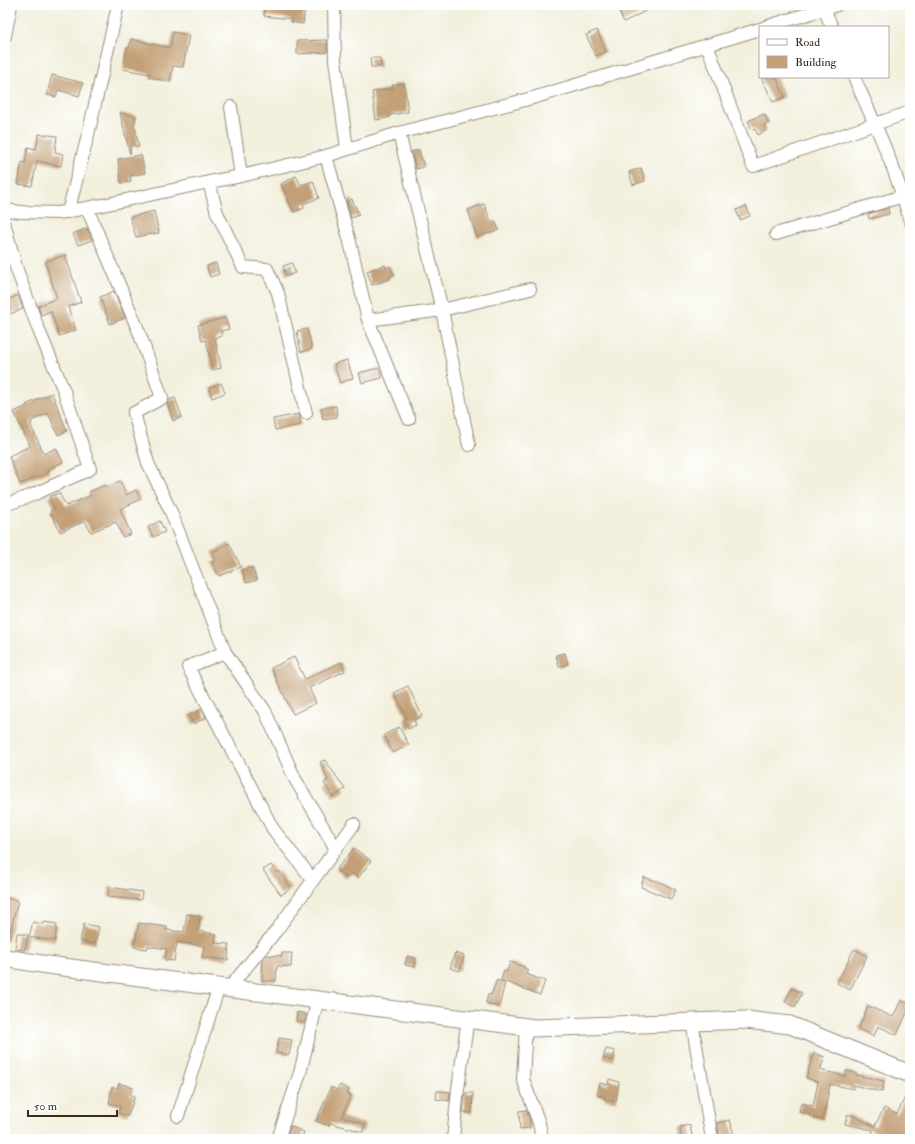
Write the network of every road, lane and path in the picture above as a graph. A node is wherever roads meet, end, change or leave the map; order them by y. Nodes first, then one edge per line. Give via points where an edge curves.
1 (12, 5) edge
2 (118, 5) edge
3 (334, 5) edge
4 (837, 5) edge
5 (824, 9) junction
6 (768, 26) edge
7 (832, 26) edge
8 (759, 29) edge
9 (5, 36) edge
10 (707, 45) junction
11 (854, 78) edge
12 (231, 107) dead end
13 (910, 112) edge
14 (875, 123) junction
15 (398, 133) junction
16 (347, 149) junction
17 (326, 156) junction
18 (241, 176) junction
19 (209, 182) junction
20 (907, 195) edge
21 (87, 208) junction
22 (5, 210) edge
23 (68, 212) junction
24 (910, 221) edge
25 (5, 226) edge
26 (776, 234) dead end
27 (530, 289) dead end
28 (442, 310) junction
29 (368, 320) junction
30 (306, 413) dead end
31 (409, 419) dead end
32 (469, 445) dead end
33 (5, 505) edge
34 (225, 652) junction
35 (354, 824) dead end
36 (336, 848) junction
37 (313, 880) junction
38 (5, 958) edge
39 (225, 987) junction
40 (318, 999) junction
41 (468, 1018) junction
42 (692, 1022) junction
43 (526, 1026) junction
44 (910, 1074) edge
45 (178, 1116) dead end
46 (278, 1139) edge
47 (452, 1139) edge
48 (542, 1139) edge
49 (712, 1139) edge

1 - 9 street
2 - 23 street
3 - 16 street via 335,60
4 - 5 street
5 - 6 street
5 - 7 street
8 - 10 street
10 - 14 street via 753,166
10 - 15 street via 536,97
11 - 14 street
12 - 18 street
13 - 14 street
14 - 20 street
15 - 16 street
15 - 28 street
16 - 17 street
17 - 18 street
17 - 29 street
18 - 19 street
19 - 21 street
19 - 30 street via 217,214 244,267 267,269 278,293
20 - 24 street
20 - 26 street
21 - 23 street
21 - 34 street via 139,332 162,398 134,413 148,463 171,512
22 - 23 street
25 - 33 street via 16,267 64,391 90,469
27 - 28 street
28 - 29 street
28 - 32 street
29 - 31 street
34 - 36 street via 265,712 295,779
34 - 37 street via 188,667 273,829
35 - 36 street
36 - 37 street
37 - 39 street via 276,930
38 - 39 street
39 - 40 street
39 - 45 street
40 - 41 street
40 - 46 street via 300,1073
41 - 43 street
41 - 47 street
42 - 43 street via 535,1028
42 - 44 street via 746,1020 790,1026
42 - 49 street
43 - 48 street via 523,1079

